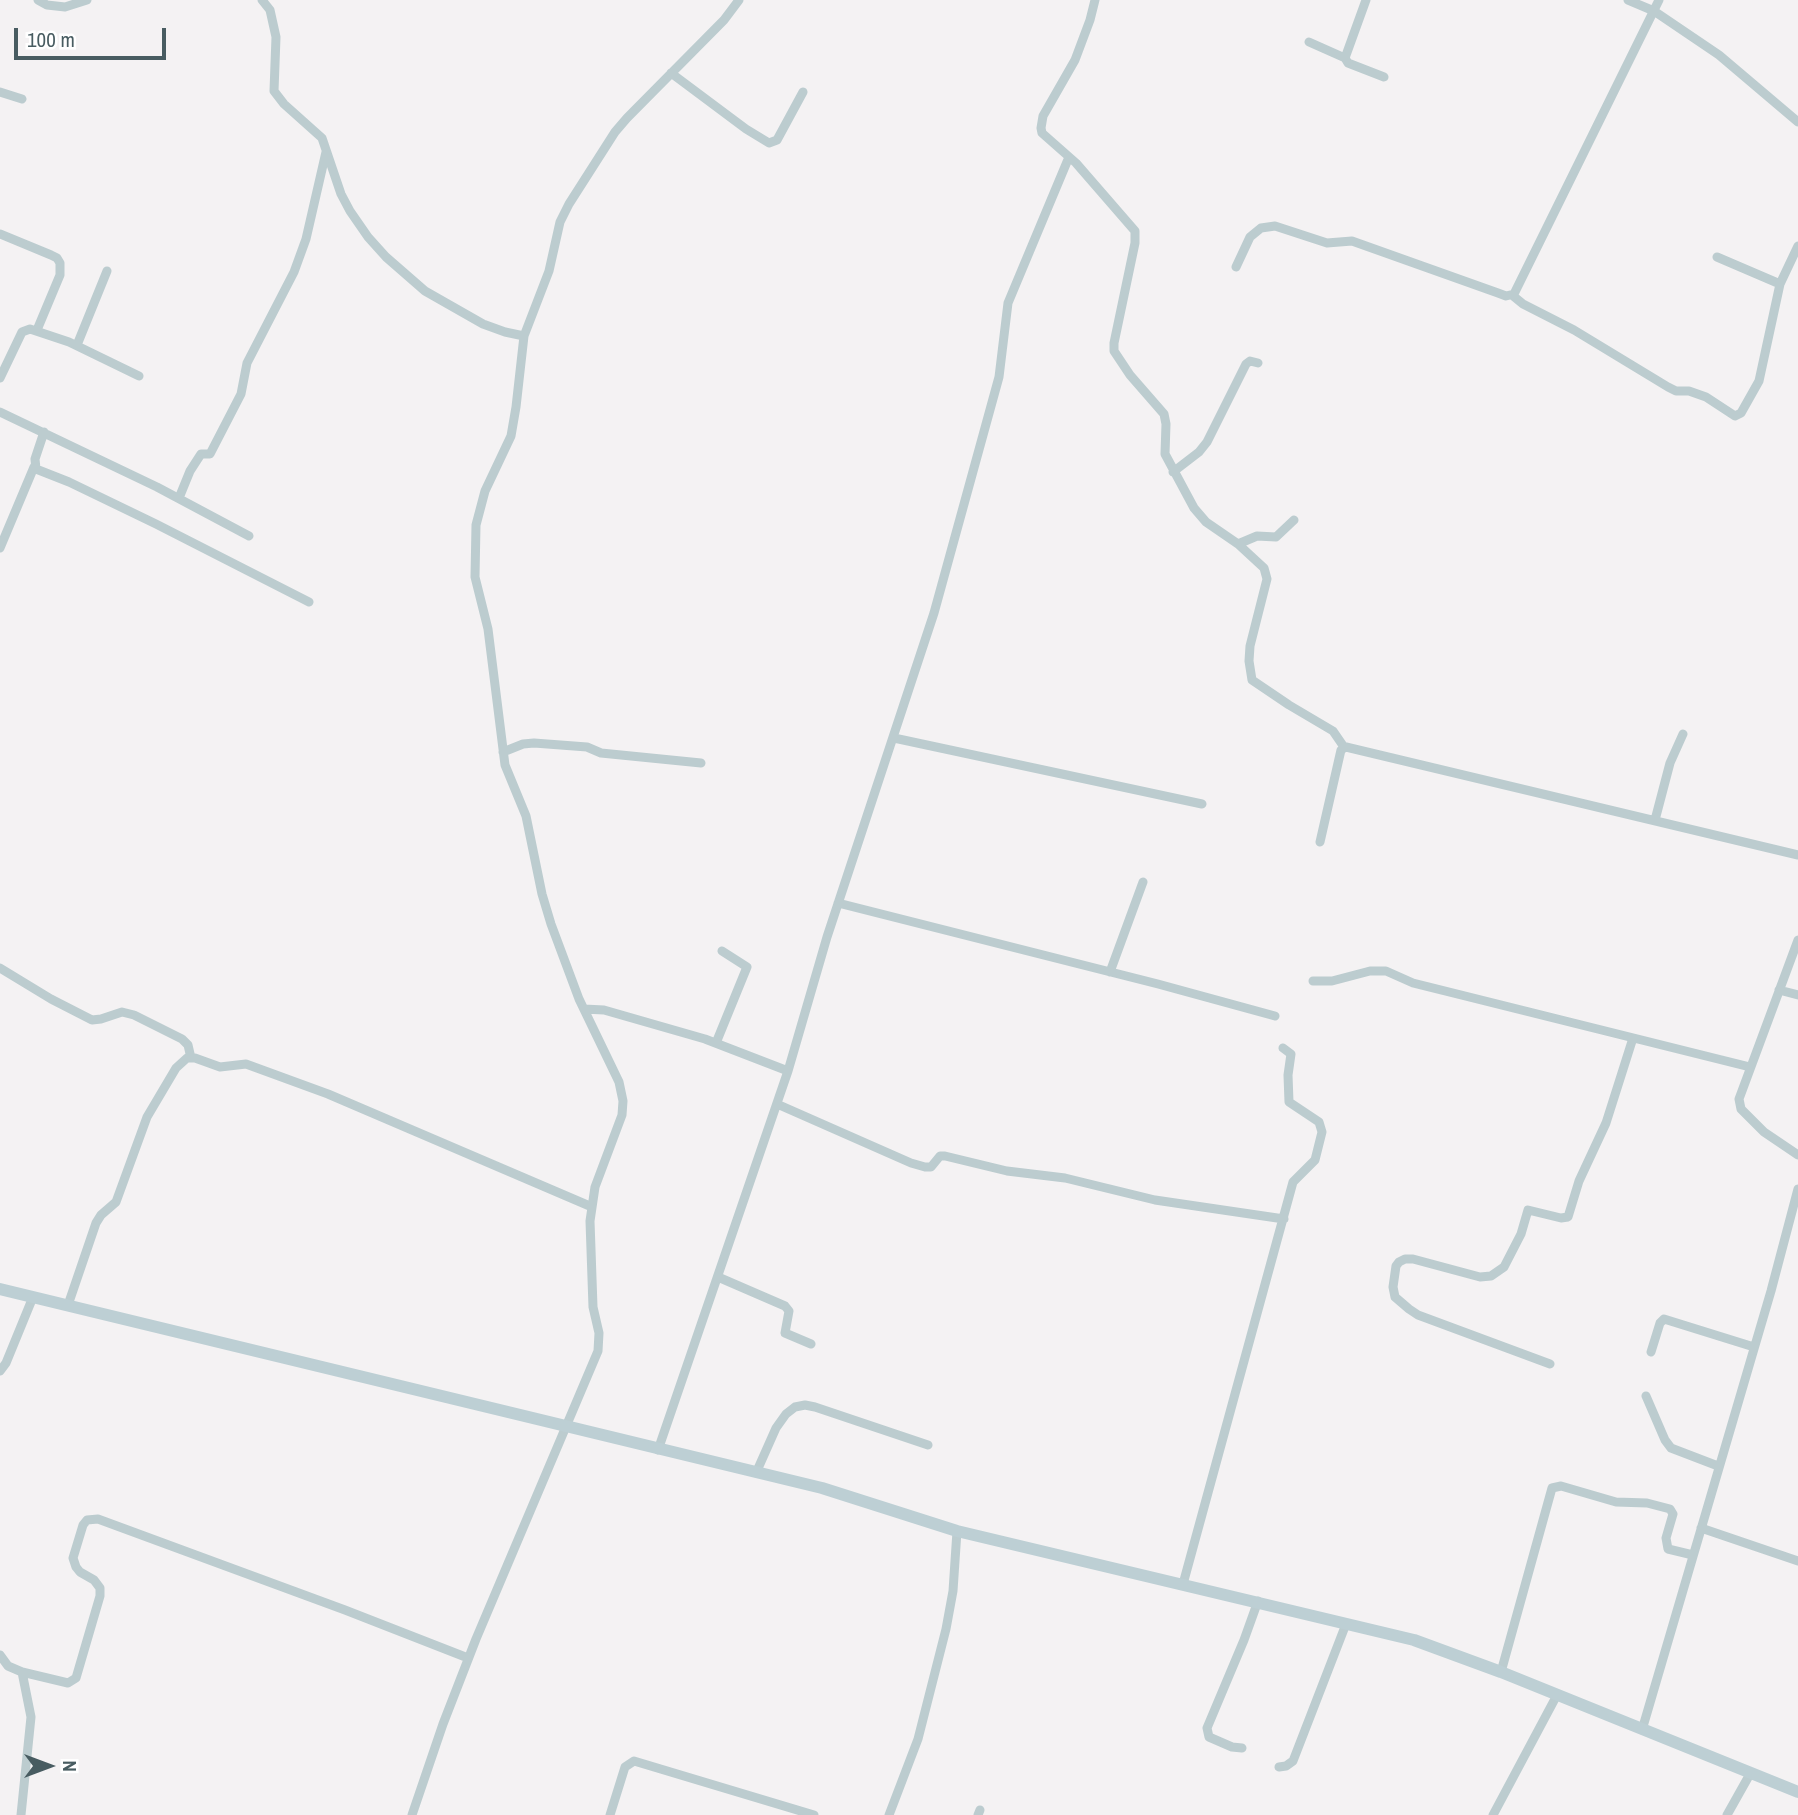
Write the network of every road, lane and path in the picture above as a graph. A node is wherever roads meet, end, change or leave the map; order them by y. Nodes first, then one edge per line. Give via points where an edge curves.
1 (38, 0) edge
2 (87, 0) edge
3 (262, 0) edge
4 (739, 0) edge
5 (1095, 0) edge
6 (1366, 0) edge
7 (1628, 0) edge
8 (1659, 0) edge
9 (1654, 11) junction
10 (1309, 42) dead end
11 (1345, 58) junction
12 (671, 73) junction
13 (1384, 77) dead end
14 (0, 92) edge
15 (803, 92) dead end
16 (22, 99) dead end
17 (1798, 122) edge
18 (326, 150) junction
19 (1069, 157) junction
20 (0, 234) edge
21 (1798, 246) edge
22 (1717, 257) dead end
23 (1795, 260) edge
24 (1236, 267) dead end
25 (107, 271) dead end
26 (1780, 284) junction
27 (1512, 295) junction
28 (37, 330) junction
29 (524, 336) junction
30 (76, 345) junction
31 (1258, 363) dead end
32 (139, 376) dead end
33 (0, 378) edge
34 (0, 412) edge
35 (44, 432) junction
36 (34, 467) junction
37 (1173, 471) junction
38 (178, 498) junction
39 (1294, 520) dead end
40 (249, 536) dead end
41 (1238, 544) junction
42 (0, 548) edge
43 (309, 602) dead end
44 (1683, 734) dead end
45 (894, 738) junction
46 (1344, 747) junction
47 (503, 752) junction
48 (701, 763) dead end
49 (1202, 804) dead end
50 (1655, 820) junction
51 (1320, 842) dead end
52 (1798, 855) edge
53 (1143, 882) dead end
54 (838, 903) junction
55 (1798, 940) edge
56 (722, 951) dead end
57 (0, 968) edge
58 (1110, 972) junction
59 (1313, 981) dead end
60 (1779, 990) junction
61 (1798, 995) edge
62 (583, 1009) junction
63 (1275, 1016) dead end
64 (1633, 1038) junction
65 (716, 1043) junction
66 (1283, 1048) dead end
67 (191, 1058) junction
68 (1750, 1067) junction
69 (789, 1071) junction
70 (777, 1104) junction
71 (1798, 1155) edge
72 (1798, 1189) edge
73 (592, 1206) junction
74 (1284, 1219) junction
75 (718, 1277) junction
76 (0, 1289) edge
77 (33, 1297) junction
78 (68, 1305) junction
79 (811, 1344) dead end
80 (1755, 1347) junction
81 (1651, 1352) dead end
82 (1550, 1364) dead end
83 (0, 1371) edge
84 (1646, 1396) dead end
85 (568, 1427) junction
86 (928, 1445) dead end
87 (659, 1450) junction
88 (1718, 1466) junction
89 (755, 1473) junction
90 (1701, 1528) junction
91 (957, 1531) junction
92 (1693, 1555) junction
93 (1798, 1561) edge
94 (1183, 1584) junction
95 (1258, 1601) junction
96 (1346, 1624) junction
97 (0, 1655) edge
98 (468, 1658) junction
99 (4, 1668) edge
100 (22, 1672) junction
101 (1501, 1672) junction
102 (1557, 1695) junction
103 (1642, 1730) junction
104 (1242, 1748) dead end
105 (1279, 1767) dead end
106 (1750, 1774) junction
107 (1798, 1792) edge
108 (793, 1812) edge
109 (21, 1815) edge
110 (412, 1815) edge
111 (610, 1815) edge
112 (814, 1815) edge
113 (889, 1815) edge
114 (1493, 1815) edge
115 (1727, 1815) edge

1 - 2 street via 65,7
3 - 18 street via 270,10 276,37 274,91 322,138
4 - 12 street
5 - 19 street via 1075,60 1041,121 1042,133
6 - 11 street
7 - 9 street
8 - 9 street
9 - 17 street via 1719,55
9 - 27 street
10 - 11 street
11 - 13 street
12 - 15 street via 769,143 777,140
12 - 29 street via 615,132 569,204
14 - 16 street
18 - 29 street via 350,211 386,257 425,291 461,313
18 - 38 street via 294,272 247,363 242,394 210,454 201,454
19 - 37 street via 1135,231 1114,351 1164,414 1164,448
19 - 45 street via 1008,303 999,377
20 - 28 street via 60,263 60,275
21 - 23 street
22 - 26 street
23 - 26 street
24 - 27 street via 1250,237 1261,228 1275,226 1327,243 1352,241
25 - 30 street
26 - 27 street via 1759,381 1735,416 1706,397 1668,387
28 - 30 street
28 - 33 street via 22,332
29 - 47 street via 511,436 485,491 474,539 475,577 488,629
30 - 32 street
31 - 37 street via 1246,364 1207,442
34 - 35 street
35 - 36 street
35 - 38 street
36 - 42 street
36 - 43 street
37 - 41 street via 1201,517
38 - 40 street
39 - 41 street via 1276,537 1257,536
41 - 46 street via 1266,573 1250,646 1252,680 1333,731
44 - 50 street
45 - 49 street
45 - 54 street
46 - 50 street
46 - 51 street
47 - 48 street via 534,743
47 - 62 street via 526,816 542,894
50 - 52 street
53 - 58 street
54 - 58 street
54 - 69 street
55 - 60 street
56 - 65 street via 747,967
57 - 67 street via 92,1020 122,1012 134,1015 182,1039
58 - 63 street
59 - 64 street via 1381,970 1413,983
60 - 61 street
60 - 68 street
62 - 65 street via 604,1010
62 - 73 street via 620,1082 623,1101
64 - 68 street
64 - 82 street via 1568,1217 1528,1210 1504,1267 1491,1276 1413,1259 1396,1266 1395,1297 1409,1309
65 - 69 street
66 - 74 street via 1291,1054 1289,1102 1319,1122 1322,1132 1315,1160 1293,1181
67 - 73 street via 220,1067 246,1064 293,1081
67 - 78 street via 176,1068 147,1117 116,1202 96,1223
68 - 71 street via 1740,1094 1741,1109 1770,1138
69 - 70 street
70 - 74 street via 925,1167 946,1156 1155,1200
70 - 75 street
72 - 80 street
73 - 85 street via 593,1307 600,1341
74 - 94 street
75 - 79 street via 785,1306 789,1311 785,1333
75 - 87 street
76 - 77 street
77 - 78 street
77 - 83 street
78 - 85 street
80 - 81 street via 1664,1319
80 - 88 street
84 - 88 street via 1671,1448
85 - 87 street
85 - 98 street
86 - 89 street via 805,1405 795,1406 776,1428
87 - 89 street
88 - 90 street
89 - 91 street via 822,1488
90 - 92 street
90 - 93 street
91 - 94 street
91 - 113 street via 947,1629 918,1739
92 - 101 street via 1666,1546 1673,1514 1670,1509 1609,1501 1561,1486 1552,1488
92 - 103 street
94 - 95 street
95 - 96 street
95 - 104 street via 1207,1728 1214,1740
96 - 101 street via 1414,1640
96 - 105 street via 1293,1761
97 - 99 street
98 - 100 street via 91,1519 83,1525 73,1558 80,1572 100,1588 100,1596 79,1673 68,1683
98 - 110 street
99 - 100 street
100 - 109 street via 31,1717
101 - 102 street
102 - 103 street
102 - 114 street
103 - 106 street
106 - 107 street
106 - 115 street
108 - 111 street via 634,1762 625,1767
108 - 112 street

